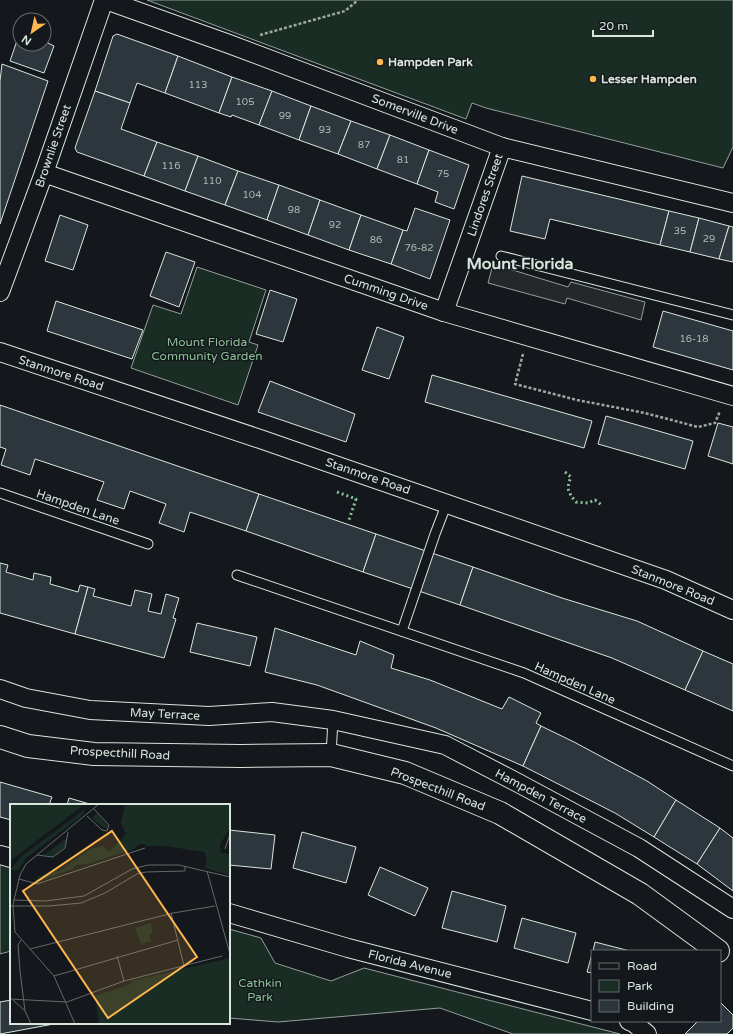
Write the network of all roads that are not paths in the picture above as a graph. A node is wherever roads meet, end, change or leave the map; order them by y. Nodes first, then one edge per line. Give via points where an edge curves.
1 (105, 0) edge
2 (502, 147) junction
3 (44, 173) junction
4 (733, 203) edge
5 (501, 256) dead end
6 (0, 292) edge
7 (444, 312) junction
8 (733, 315) edge
9 (0, 352) edge
10 (730, 395) edge
11 (0, 493) edge
12 (447, 503) junction
13 (148, 544) dead end
14 (237, 575) dead end
15 (733, 610) edge
16 (402, 631) junction
17 (0, 689) edge
18 (333, 720) junction
19 (0, 737) edge
20 (331, 755) junction
21 (733, 766) edge
22 (0, 855) edge
23 (10, 858) edge
24 (733, 909) edge
25 (230, 914) edge
26 (716, 950) edge
27 (721, 953) edge
28 (733, 962) edge
29 (591, 1010) edge
30 (632, 1022) edge
31 (647, 1034) edge

1 - 2 street, Somerville Drive
1 - 3 street, Brownlie Street
2 - 4 street, Somerville Drive
2 - 7 street, Lindores Street
3 - 6 street, Brownlie Street
3 - 7 street, Cumming Drive
5 - 8 lane
7 - 10 street, Cumming Drive
9 - 12 street, Stanmore Road
11 - 13 lane, Hampden Lane
12 - 15 street, Stanmore Road via 666,580
12 - 16 lane
14 - 16 lane, Hampden Lane
16 - 21 lane, Hampden Lane via 524,673
17 - 18 street, May Terrace via 26,698 90,710 209,716 272,712
18 - 20 lane
18 - 24 street, Hampden Terrace via 445,745 639,848
19 - 20 main road, Prospecthill Road via 28,746 94,754
20 - 26 main road, Prospecthill Road via 404,773 500,813 640,894
22 - 23 street
25 - 29 street, Florida Avenue via 348,948
27 - 28 main road, Prospecthill Road
30 - 31 street

